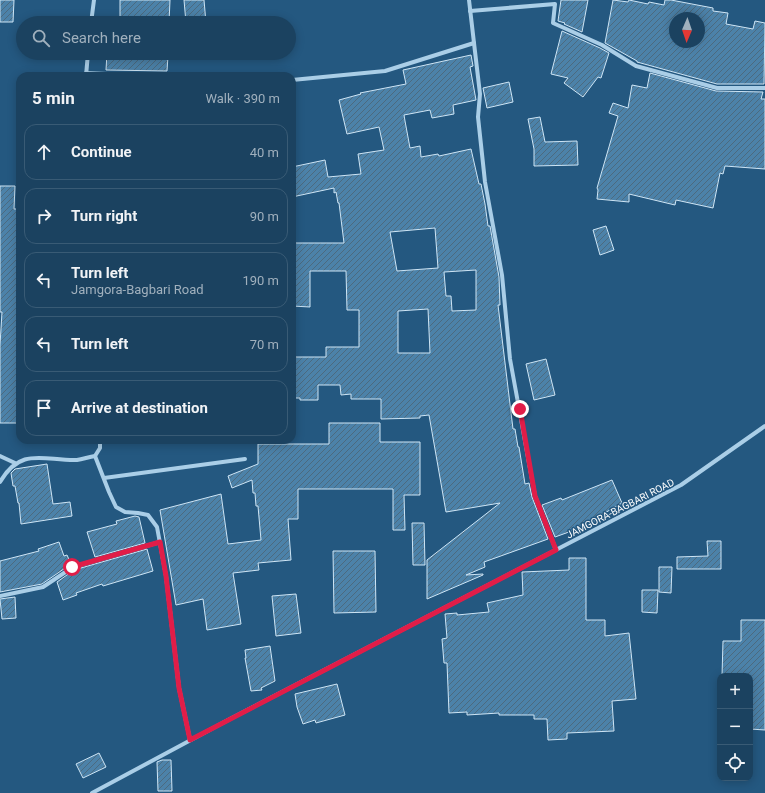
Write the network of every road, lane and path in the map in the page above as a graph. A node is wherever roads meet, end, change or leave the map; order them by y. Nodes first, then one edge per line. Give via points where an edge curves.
1 (94, 0) edge
2 (469, 0) edge
3 (470, 11) junction
4 (92, 16) edge
5 (474, 43) junction
6 (87, 60) edge
7 (86, 72) edge
8 (296, 80) edge
9 (765, 88) edge
10 (765, 426) edge
11 (100, 444) edge
12 (0, 456) edge
13 (95, 456) junction
14 (245, 459) dead end
15 (15, 463) junction
16 (104, 478) junction
17 (0, 482) edge
18 (160, 542) junction
19 (556, 550) junction
20 (0, 596) edge
21 (190, 740) junction
22 (92, 793) edge

1 - 4 street
2 - 3 street
3 - 5 street
3 - 9 street via 554,4 553,23 602,46 636,66 717,88
5 - 8 street via 385,70
5 - 19 street via 485,182 502,275 510,360 535,496
6 - 7 street
10 - 19 street, JAMGORA-BAGBARI ROAD via 682,485
11 - 13 street
12 - 15 street
13 - 15 street via 77,460 28,459
13 - 16 street
14 - 16 street
15 - 17 street
16 - 18 street via 116,507 125,512 148,516 157,527
18 - 20 street via 72,567 43,587
18 - 21 street via 179,688
19 - 21 street, JAMGORA-BAGBARI ROAD
21 - 22 street, JAMGORA-BAGBARI ROAD

